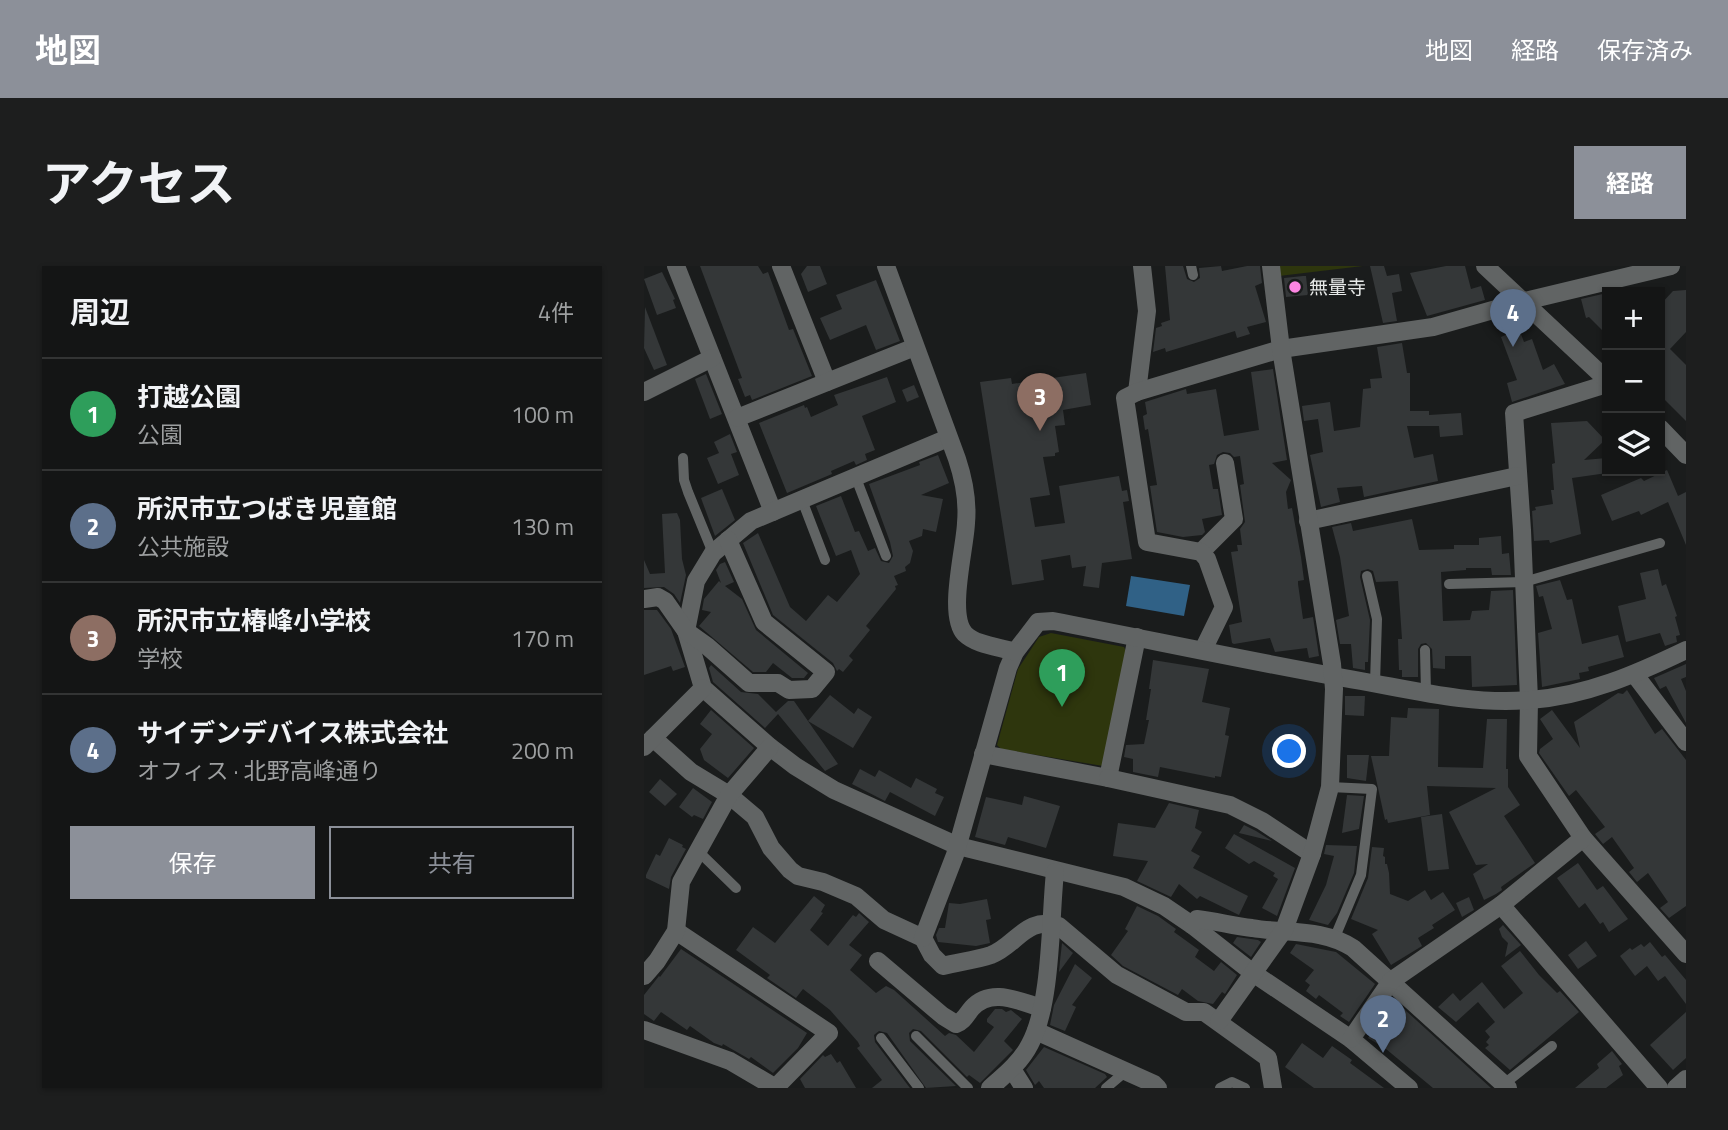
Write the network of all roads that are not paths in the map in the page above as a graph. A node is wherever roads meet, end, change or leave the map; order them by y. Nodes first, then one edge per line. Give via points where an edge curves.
1 (676, 266) edge
2 (781, 266) edge
3 (886, 266) edge
4 (1142, 266) edge
5 (1271, 266) edge
6 (1485, 266) edge
7 (1671, 266) edge
8 (1521, 302) junction
9 (915, 347) junction
10 (1281, 349) junction
11 (712, 358) junction
12 (1602, 377) edge
13 (827, 382) junction
14 (1602, 384) edge
15 (644, 392) edge
16 (1137, 392) junction
17 (737, 418) junction
18 (1665, 433) edge
19 (948, 438) junction
20 (1686, 455) edge
21 (683, 458) dead end
22 (1225, 463) dead end
23 (1517, 476) junction
24 (856, 478) junction
25 (802, 500) junction
26 (773, 512) junction
27 (1308, 521) junction
28 (728, 540) junction
29 (1660, 543) dead end
30 (713, 552) junction
31 (1201, 552) junction
32 (886, 556) dead end
33 (825, 560) dead end
34 (1367, 576) dead end
35 (1524, 582) junction
36 (1449, 584) dead end
37 (644, 598) edge
38 (686, 631) junction
39 (1137, 638) junction
40 (1203, 650) junction
41 (1426, 650) dead end
42 (1686, 650) edge
43 (1015, 652) junction
44 (1635, 675) junction
45 (1333, 676) junction
46 (1375, 684) junction
47 (703, 688) junction
48 (1426, 693) junction
49 (1529, 700) junction
50 (1686, 742) edge
51 (648, 743) edge
52 (770, 747) junction
53 (983, 754) junction
54 (1108, 778) junction
55 (1330, 787) junction
56 (729, 795) junction
57 (1583, 838) junction
58 (957, 846) junction
59 (698, 851) junction
60 (1312, 854) junction
61 (1055, 872) junction
62 (736, 888) dead end
63 (1502, 905) junction
64 (1050, 923) junction
65 (1192, 925) junction
66 (1284, 930) junction
67 (676, 931) junction
68 (1335, 937) junction
69 (923, 938) junction
70 (1686, 954) edge
71 (878, 961) dead end
72 (1253, 972) junction
73 (644, 976) edge
74 (1391, 981) junction
75 (1042, 1008) junction
76 (1219, 1021) junction
77 (644, 1030) edge
78 (1036, 1031) junction
79 (916, 1036) dead end
80 (881, 1038) dead end
81 (1351, 1040) junction
82 (1552, 1046) dead end
83 (1012, 1069) junction
84 (1125, 1072) junction
85 (1686, 1079) edge
86 (1506, 1086) edge
87 (775, 1088) edge
88 (919, 1088) edge
89 (968, 1088) edge
90 (990, 1088) edge
91 (1024, 1088) edge
92 (1106, 1088) edge
93 (1158, 1088) edge
94 (1220, 1088) edge
95 (1245, 1088) edge
96 (1273, 1088) edge
97 (1409, 1088) edge
98 (1659, 1088) edge
99 (1676, 1088) edge

1 - 11 street
2 - 13 street
3 - 9 street
4 - 16 street via 1147,311
5 - 10 street
6 - 8 street
7 - 8 street
8 - 10 street via 1433,327
8 - 12 street
9 - 13 street
9 - 19 street
10 - 16 street
10 - 27 street
11 - 15 street
11 - 17 street
13 - 17 street
14 - 23 street via 1514,413
16 - 31 street via 1125,398 1147,542
17 - 26 street
18 - 20 street
19 - 24 street
19 - 43 street via 961,472 966,504 959,626 972,640
21 - 30 lane via 684,480
22 - 31 street via 1234,519
23 - 27 street
23 - 35 street
24 - 25 street
24 - 32 lane
25 - 26 street
25 - 33 lane
26 - 28 street via 751,521
27 - 45 street
28 - 30 street
28 - 38 street via 764,622 825,672 811,689 749,683
29 - 35 lane
30 - 38 street via 696,581
31 - 40 street via 1224,607
34 - 46 lane via 1377,618
35 - 36 lane
35 - 49 street
37 - 38 street via 665,601
38 - 47 street
39 - 40 street
39 - 43 street via 1038,622
39 - 54 street
40 - 45 street
41 - 48 lane
42 - 44 street
43 - 53 street
44 - 49 street via 1584,691
44 - 50 street
45 - 46 street
45 - 55 street
46 - 48 street
47 - 51 street
47 - 52 street
48 - 49 street
49 - 57 street via 1528,755
51 - 56 street
52 - 56 street
52 - 58 street via 834,790
53 - 54 street
53 - 58 street
54 - 60 street via 1230,805
55 - 60 street
55 - 68 lane via 1372,789 1361,875
56 - 59 street
56 - 69 street via 755,817 771,848 799,876 856,896 884,920
57 - 63 street
57 - 70 street
58 - 61 street
58 - 69 street
59 - 62 lane
59 - 67 street via 681,882
60 - 66 street
61 - 64 street
61 - 65 street via 1124,887
63 - 74 street
63 - 98 street
64 - 69 street via 1026,929 994,954 943,966
64 - 75 street
64 - 76 street via 1117,975 1186,1012 1204,1012
65 - 66 street via 1197,919
65 - 72 street
66 - 68 street
66 - 72 street
67 - 73 street
67 - 87 street via 828,1033
68 - 74 street
71 - 75 street via 956,1024 986,997
72 - 76 street
72 - 81 street
74 - 81 street
74 - 86 street
75 - 78 street
76 - 96 street via 1268,1058
77 - 87 street via 730,1061
78 - 83 street
78 - 84 street
79 - 89 lane
80 - 88 lane
81 - 97 street
82 - 86 lane
83 - 90 street
83 - 91 street
84 - 92 lane
84 - 93 street
85 - 99 street
94 - 95 lane via 1232,1082

